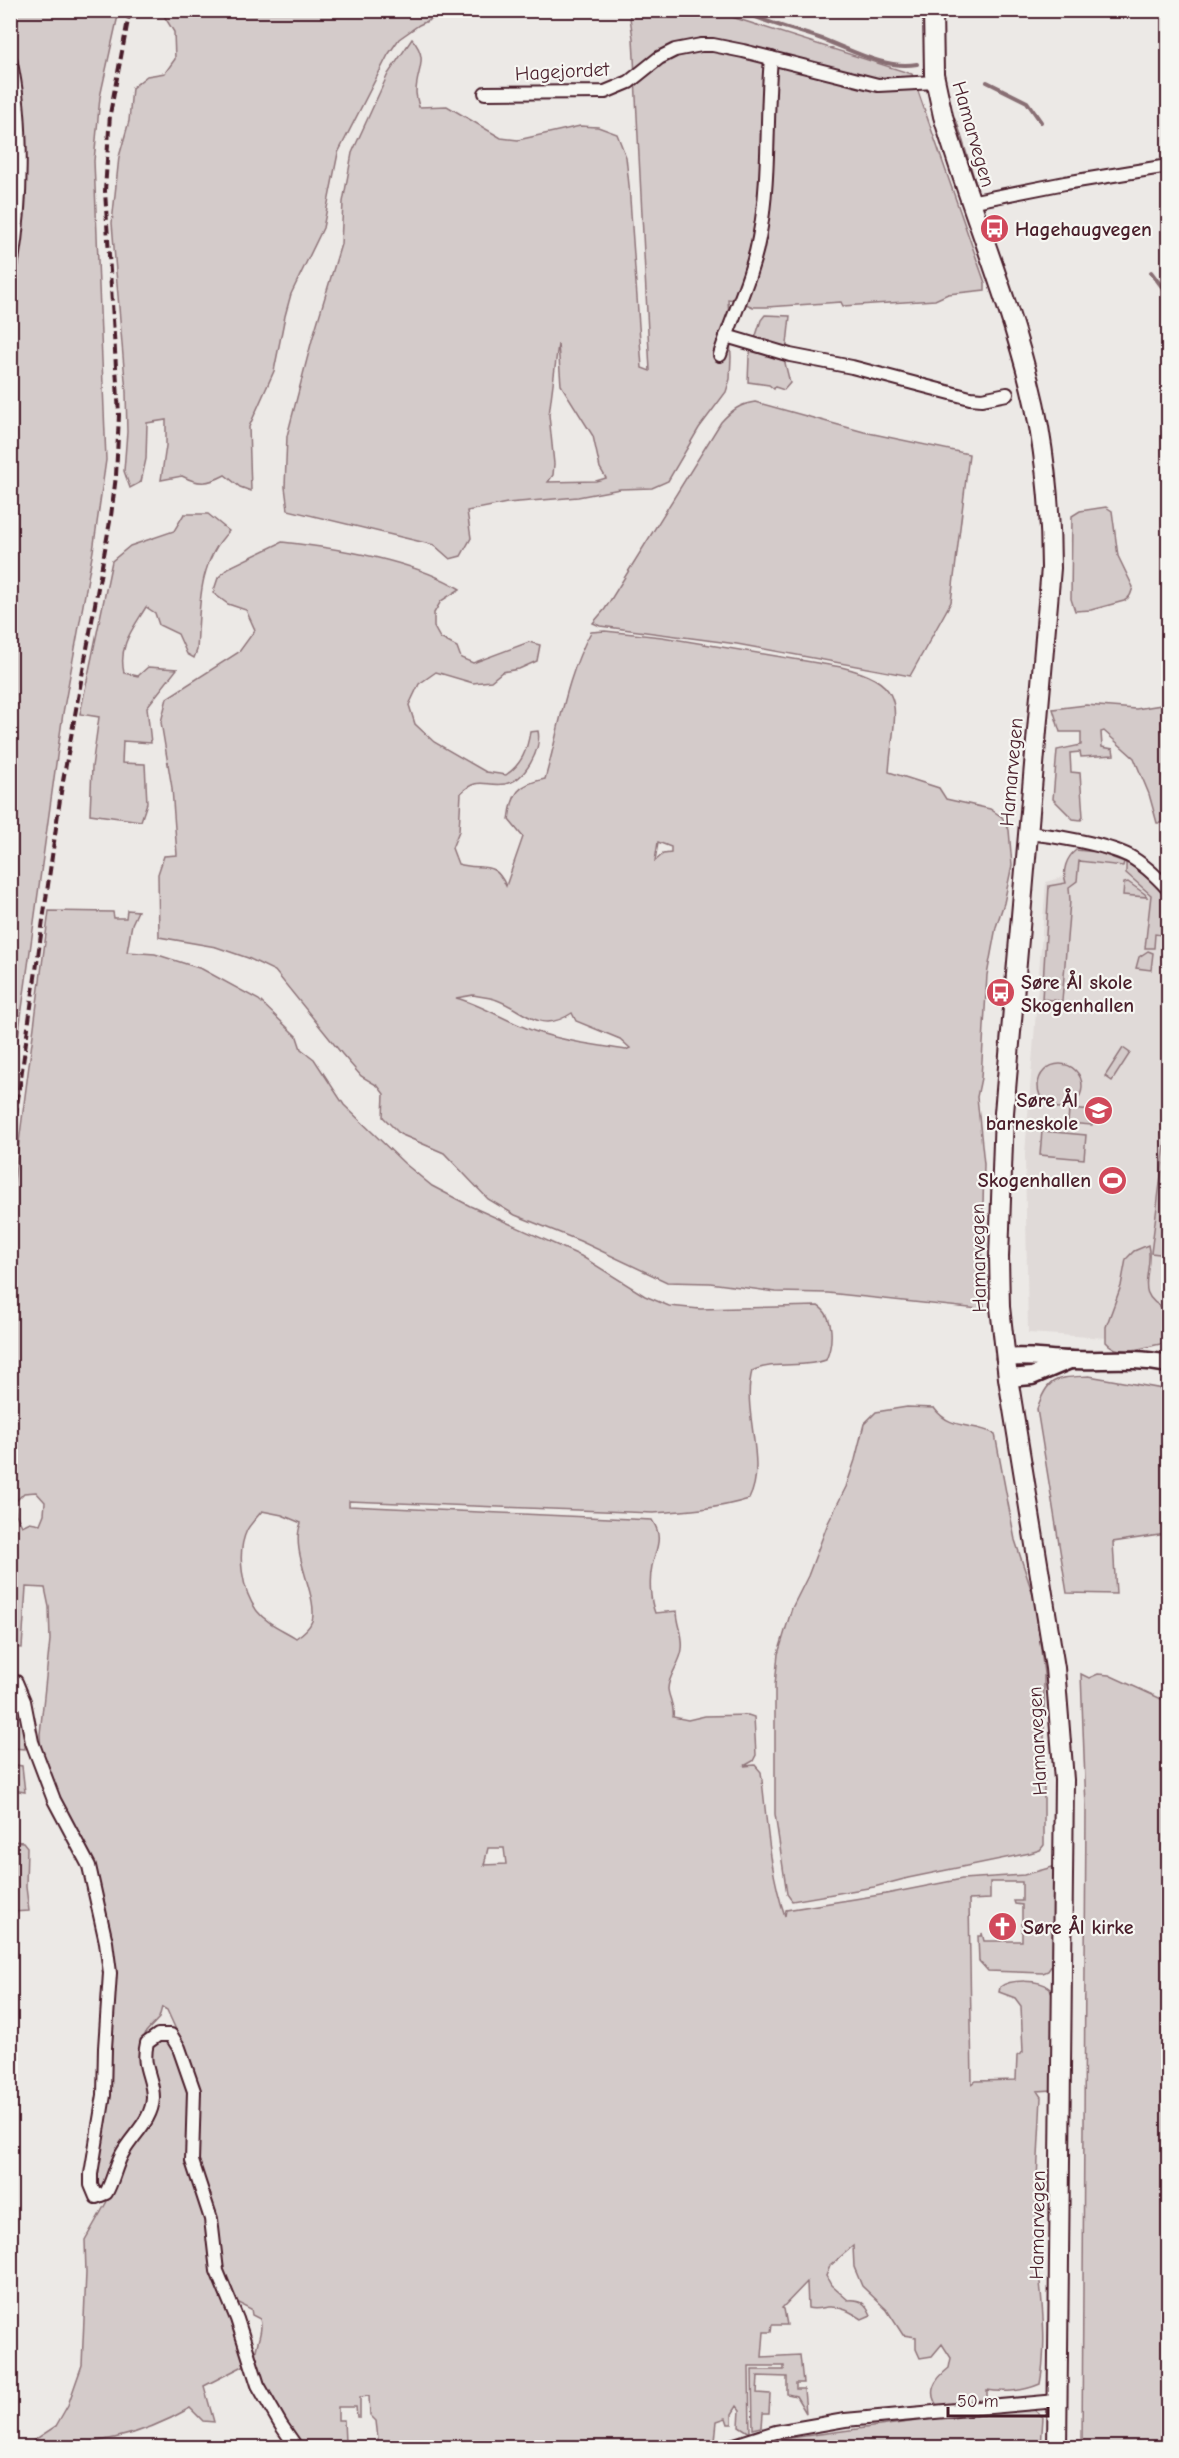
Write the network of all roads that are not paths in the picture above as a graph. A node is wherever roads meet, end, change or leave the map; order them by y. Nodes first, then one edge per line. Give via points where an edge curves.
1 (933, 10) edge
2 (771, 58) junction
3 (10, 59) edge
4 (936, 82) junction
5 (485, 93) dead end
6 (1168, 166) edge
7 (970, 202) junction
8 (10, 272) edge
9 (726, 336) junction
10 (720, 355) dead end
11 (1007, 394) dead end
12 (1029, 833) junction
13 (1168, 889) edge
14 (1005, 1358) junction
15 (1070, 1360) junction
16 (1168, 1364) edge
17 (1008, 1378) junction
18 (10, 1681) edge
19 (1057, 2401) junction
20 (297, 2448) edge
21 (725, 2448) edge
22 (1057, 2448) edge

1 - 4 main road, Hamarvegen
2 - 4 street, Hagejordet via 878,86
2 - 5 street, Hagejordet via 713,45 691,46 659,58 613,90
2 - 9 street via 759,238
3 - 8 street via 19,159
4 - 7 main road, Hamarvegen
6 - 7 street
7 - 12 main road, Hamarvegen via 1027,380 1049,496 1051,568
9 - 10 street
9 - 11 street via 970,398
12 - 13 street via 1129,856
12 - 14 main road, Hamarvegen via 999,1202 1000,1307
14 - 15 main road
14 - 17 main road, Hamarvegen
15 - 16 main road via 1122,1358
15 - 17 main road via 1032,1376
17 - 19 main road, Hamarvegen via 1055,1668 1064,1780
18 - 20 street via 16,1682 20,1690 32,1742 54,1800 89,1866 106,1942 110,1973 105,2088 91,2174 93,2193 106,2193 123,2152 152,2107 152,2086 144,2058 147,2043 158,2035 171,2035 194,2091 192,2161 211,2219 217,2271 258,2385
19 - 21 street via 845,2420 776,2432
19 - 22 main road, Hamarvegen

